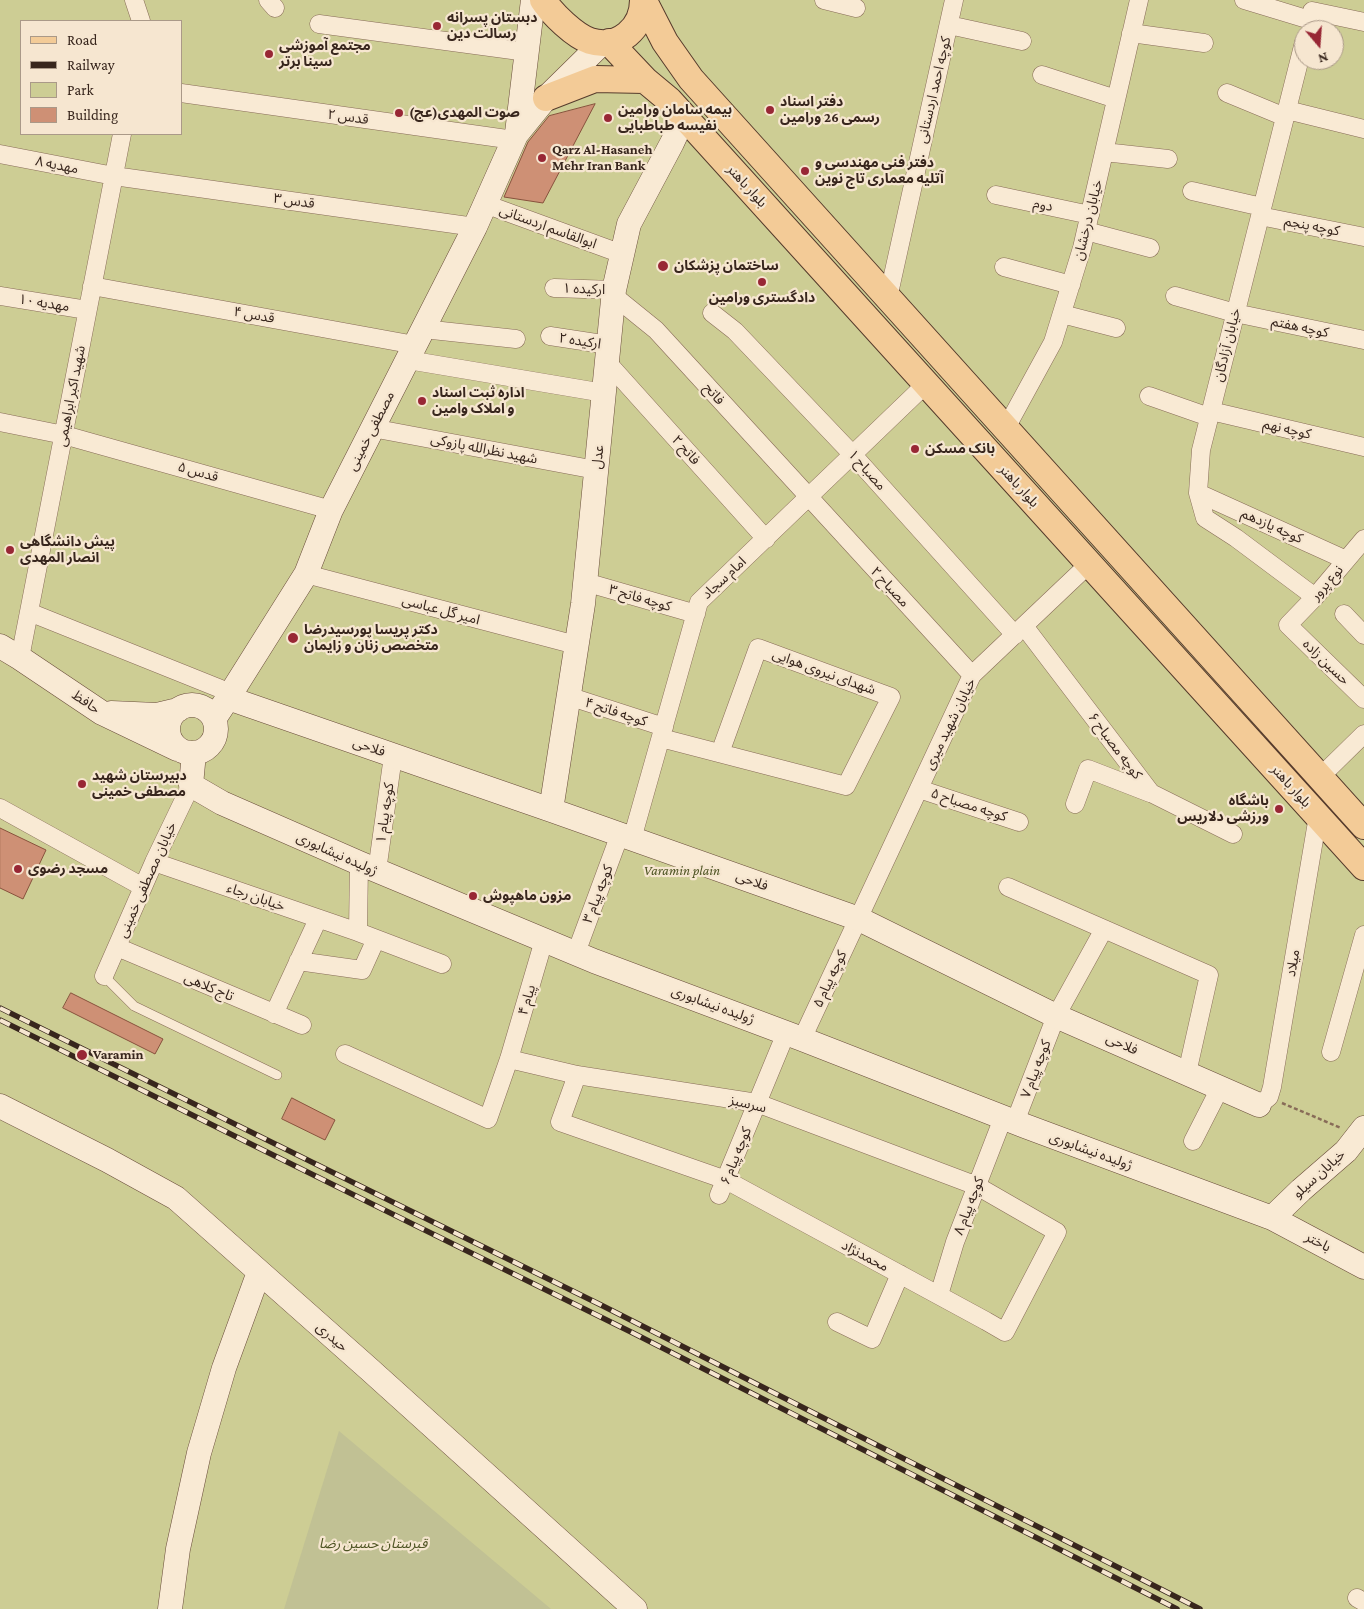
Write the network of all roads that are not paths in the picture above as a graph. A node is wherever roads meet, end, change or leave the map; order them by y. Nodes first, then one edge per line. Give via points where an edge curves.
1 (134, 0) edge
2 (533, 0) edge
3 (543, 0) edge
4 (826, 0) edge
5 (954, 0) edge
6 (1139, 0) edge
7 (1244, 0) edge
8 (643, 1) edge
9 (856, 8) dead end
10 (1311, 15) edge
11 (141, 20) edge
12 (1364, 22) edge
13 (319, 24) dead end
14 (948, 25) junction
15 (1131, 33) junction
16 (1022, 41) dead end
17 (666, 42) junction
18 (606, 43) junction
19 (1204, 43) dead end
20 (527, 52) junction
21 (1297, 70) edge
22 (638, 72) junction
23 (1042, 75) dead end
24 (182, 93) edge
25 (1227, 93) dead end
26 (546, 98) junction
27 (1116, 99) junction
28 (1286, 114) junction
29 (684, 117) junction
30 (1364, 129) edge
31 (122, 135) edge
32 (515, 137) junction
33 (1104, 152) junction
34 (0, 154) edge
35 (1168, 159) dead end
36 (114, 176) junction
37 (1192, 191) dead end
38 (996, 195) dead end
39 (485, 204) junction
40 (1261, 212) junction
41 (1088, 223) junction
42 (475, 227) junction
43 (1364, 237) edge
44 (1150, 248) dead end
45 (611, 250) dead end
46 (1004, 267) dead end
47 (1071, 284) junction
48 (92, 286) junction
49 (554, 288) dead end
50 (614, 293) junction
51 (0, 296) edge
52 (1175, 296) dead end
53 (888, 298) junction
54 (87, 310) junction
55 (1235, 313) junction
56 (712, 314) dead end
57 (1062, 314) junction
58 (1116, 328) dead end
59 (550, 336) dead end
60 (516, 339) dead end
61 (1364, 340) edge
62 (416, 345) junction
63 (608, 354) junction
64 (926, 384) junction
65 (604, 393) junction
66 (1149, 396) dead end
67 (1210, 414) junction
68 (0, 422) edge
69 (372, 428) junction
70 (1006, 428) junction
71 (64, 435) junction
72 (1364, 447) edge
73 (853, 455) junction
74 (596, 470) junction
75 (1198, 493) junction
76 (808, 498) junction
77 (332, 510) junction
78 (766, 539) junction
79 (1364, 539) edge
80 (1346, 560) junction
81 (1089, 564) junction
82 (306, 574) junction
83 (585, 582) junction
84 (1315, 596) junction
85 (29, 612) junction
86 (696, 614) junction
87 (1344, 614) dead end
88 (1288, 625) joint
89 (1019, 630) junction
90 (1364, 635) edge
91 (576, 645) junction
92 (0, 646) edge
93 (20, 658) junction
94 (972, 675) junction
95 (230, 696) junction
96 (568, 696) junction
97 (1364, 699) edge
98 (178, 710) junction
99 (102, 713) junction
100 (214, 719) junction
101 (663, 732) junction
102 (1364, 734) edge
103 (185, 751) junction
104 (720, 753) junction
105 (393, 756) junction
106 (1320, 777) junction
107 (192, 786) junction
108 (919, 789) junction
109 (1151, 793) junction
110 (1075, 804) dead end
111 (0, 808) edge
112 (551, 810) junction
113 (1318, 816) junction
114 (1019, 822) dead end
115 (1364, 826) edge
116 (1233, 834) dead end
117 (626, 837) junction
118 (154, 862) junction
119 (368, 867) junction
120 (1364, 867) edge
121 (143, 887) junction
122 (1008, 887) dead end
123 (318, 919) junction
124 (859, 920) junction
125 (1104, 929) junction
126 (358, 932) junction
127 (1364, 935) edge
128 (376, 939) junction
129 (544, 940) junction
130 (117, 948) junction
131 (576, 953) junction
132 (298, 961) junction
133 (442, 964) dead end
134 (104, 976) joint
135 (274, 1014) junction
136 (1056, 1016) junction
137 (302, 1025) dead end
138 (794, 1036) junction
139 (1331, 1052) dead end
140 (345, 1054) dead end
141 (509, 1059) junction
142 (1187, 1073) junction
143 (277, 1075) dead end
144 (577, 1075) junction
145 (1220, 1088) junction
146 (1264, 1101) joint
147 (757, 1103) junction
148 (0, 1106) edge
149 (1009, 1120) junction
150 (1361, 1132) edge
151 (1193, 1141) dead end
152 (977, 1186) junction
153 (723, 1188) junction
154 (1272, 1218) junction
155 (1364, 1267) edge
156 (259, 1272) junction
157 (900, 1274) junction
158 (939, 1296) junction
159 (837, 1322) dead end
160 (1005, 1332) joint
161 (170, 1609) edge
162 (635, 1609) edge

1 - 11 street
2 - 20 main road
3 - 18 main road via 589,41
4 - 9 street
5 - 14 street, کوچه احمد اردستانی
6 - 15 street, خیابان درخشان
7 - 10 street
8 - 17 main road, بلوار باهنر
8 - 18 main road via 642,14 636,26 627,36
10 - 12 street
13 - 20 street
14 - 16 street
14 - 53 street, کوچه احمد اردستانی
15 - 19 street
15 - 27 street, خیابان درخشان
17 - 22 main road via 646,41 638,47 632,54
17 - 53 main road, بلوار باهنر via 691,79
18 - 22 main road, بلوار باهنر
18 - 26 main road
20 - 32 main road
21 - 28 street, خیابان آزادگان
22 - 26 main road via 595,79
22 - 29 main road, بلوار باهنر
23 - 27 street
24 - 32 street, قدس ۲
25 - 28 street
26 - 32 main road
27 - 33 street, خیابان درخشان
28 - 30 street
28 - 40 street, خیابان آزادگان
29 - 50 main road, عدل via 629,224
29 - 64 main road, بلوار باهنر
31 - 36 street, شهید اکبر ابراهیمی
32 - 39 main road, مصطفی خمینی
33 - 35 street
33 - 41 street, خیابان درخشان
34 - 36 street, مهدیه ۸
36 - 42 street, قدس ۳
36 - 48 street, شهید اکبر ابراهیمی
37 - 40 street, کوچه پنجم
38 - 41 street, دوم
39 - 42 main road, مصطفی خمینی
39 - 45 street, ابوالقاسم اردستانی
40 - 43 street, کوچه پنجم
40 - 55 street, خیابان آزادگان
41 - 44 street, دوم
41 - 47 street, خیابان درخشان
42 - 62 main road, مصطفی خمینی
46 - 47 street
47 - 57 street, خیابان درخشان
48 - 54 street, شهید اکبر ابراهیمی
48 - 62 street, قدس ۴
49 - 50 street, ارکیده ۱
50 - 63 main road, عدل
50 - 76 street, فاتح via 656,330
51 - 54 street, مهدیه ۱۰
52 - 55 street, کوچه هفتم
53 - 70 main road, بلوار باهنر
54 - 71 street, شهید اکبر ابراهیمی
55 - 61 street, کوچه هفتم
55 - 67 street, خیابان آزادگان
56 - 73 street, مصباح ۱ via 735,331
57 - 58 street
57 - 70 street, خیابان درخشان via 1053,342
59 - 63 street, ارکیده ۲
60 - 62 street
62 - 65 street
62 - 69 main road, مصطفی خمینی
63 - 65 main road, عدل
63 - 78 street, فاتح ۲
64 - 73 street, امام سجاد
64 - 81 main road, بلوار باهنر
65 - 74 main road, عدل
66 - 67 street, کوچه نهم
67 - 72 street, کوچه نهم
67 - 75 street, خیابان آزادگان via 1201,450
68 - 71 street, قدس ۵
69 - 74 street, شهید نظرالله پازوکی
69 - 77 main road, مصطفی خمینی
70 - 106 main road, بلوار باهنر
71 - 77 street, قدس ۵
71 - 85 street, شهید اکبر ابراهیمی
73 - 76 street, امام سجاد
73 - 89 street, مصباح ۱
74 - 83 main road, عدل
75 - 80 street, کوچه یازدهم
75 - 84 street, خیابان آزادگان via 1204,518
76 - 78 street, امام سجاد
76 - 94 street, مصباح ۲
77 - 82 main road, مصطفی خمینی
78 - 86 street, امام سجاد via 699,602
79 - 80 street, نوع پرور
80 - 84 street, نوع پرور
81 - 89 street, خیابان شهید میری
81 - 113 main road, بلوار باهنر
82 - 91 street, امیر گل عباسی
82 - 95 main road, مصطفی خمینی
83 - 86 street, کوچه فاتح ۳
83 - 91 main road, عدل
84 - 88 street, نوع پرور
85 - 93 street, شهید اکبر ابراهیمی
85 - 95 street
86 - 101 street, امام سجاد
87 - 90 street
88 - 97 street, حسین زاده
89 - 94 street, خیابان شهید میری
89 - 109 street, کوچه مصباح ۶
91 - 96 main road, عدل
92 - 93 main road, حافظ
93 - 99 main road, حافظ
94 - 108 street, خیابان شهید میری
95 - 100 main road, مصطفی خمینی
95 - 105 main road, فلاحی
96 - 101 street, کوچه فاتح ۴
96 - 112 main road, عدل
98 - 99 main road via 156,715
98 - 100 main road via 185,706 202,707
98 - 103 main road via 172,715 168,729 172,743
99 - 103 main road, حافظ
100 - 103 main road via 216,734 208,748 201,752
101 - 104 street, شهدای نیروی هوایی
101 - 117 street, امام سجاد
102 - 106 street
103 - 107 main road
104 - 104 street, شهدای نیروی هوایی via 846,786 891,696 758,648
105 - 112 main road, فلاحی
105 - 119 street, کوچه پیام ۱
106 - 115 main road, بلوار باهنر
107 - 118 street, خیابان مصطفی خمینی
107 - 119 main road, ژولیده نیشابوری via 222,803
108 - 114 street, کوچه مصباح ۵
108 - 124 street, خیابان شهید میری
109 - 110 street via 1088,769
109 - 116 street, کوچه مصباح ۶
111 - 121 street
112 - 117 main road, فلاحی
113 - 120 main road, بلوار باهنر
113 - 146 street, میلاد
117 - 124 main road, فلاحی
117 - 131 street, کوچه پیام ۳
118 - 121 street, خیابان مصطفی خمینی
118 - 123 street, خیابان رجاء
119 - 126 street, کوچه پیام ۱
119 - 129 main road, ژولیده نیشابوری
121 - 130 street, خیابان مصطفی خمینی
122 - 125 street
123 - 126 street, خیابان رجاء
123 - 132 street
124 - 136 main road, فلاحی
124 - 138 street, کوچه پیام ۵
125 - 136 street, کوچه پیام ۷
125 - 142 street via 1209,975
126 - 128 street, خیابان رجاء
127 - 139 street
128 - 132 street via 362,970
128 - 133 street, خیابان رجاء
129 - 131 main road, ژولیده نیشابوری
129 - 141 street, پیام ۴
130 - 134 street, خیابان مصطفی خمینی
130 - 135 street, تاج کلاهی
131 - 138 main road, ژولیده نیشابوری
132 - 135 street
134 - 143 lane via 134,1006
135 - 137 street, تاج کلاهی
136 - 142 main road, فلاحی
136 - 149 street, کوچه پیام ۷
138 - 147 street, کوچه پیام ۶
138 - 149 main road, ژولیده نیشابوری
140 - 141 street, پیام ۴ via 488,1119
141 - 144 street, سرسبز
142 - 145 main road, فلاحی
144 - 147 street, سرسبز
144 - 153 street, محمدنژاد via 560,1122
145 - 146 main road, فلاحی
145 - 151 street
147 - 152 street, سرسبز
147 - 153 street, کوچه پیام ۶
148 - 156 main road, حیدری via 176,1198
149 - 152 street, کوچه پیام ۸
149 - 154 main road, ژولیده نیشابوری
150 - 154 main road, خیابان سیلو via 1346,1151
152 - 158 street, کوچه پیام ۸ via 955,1242
152 - 160 street, سرسبز via 1056,1232
153 - 157 street, محمدنژاد
154 - 155 main road, باختر
156 - 161 main road via 224,1368 199,1453 178,1549
156 - 162 main road, حیدری
157 - 158 street, محمدنژاد
157 - 159 street via 872,1339
158 - 160 street, محمدنژاد

